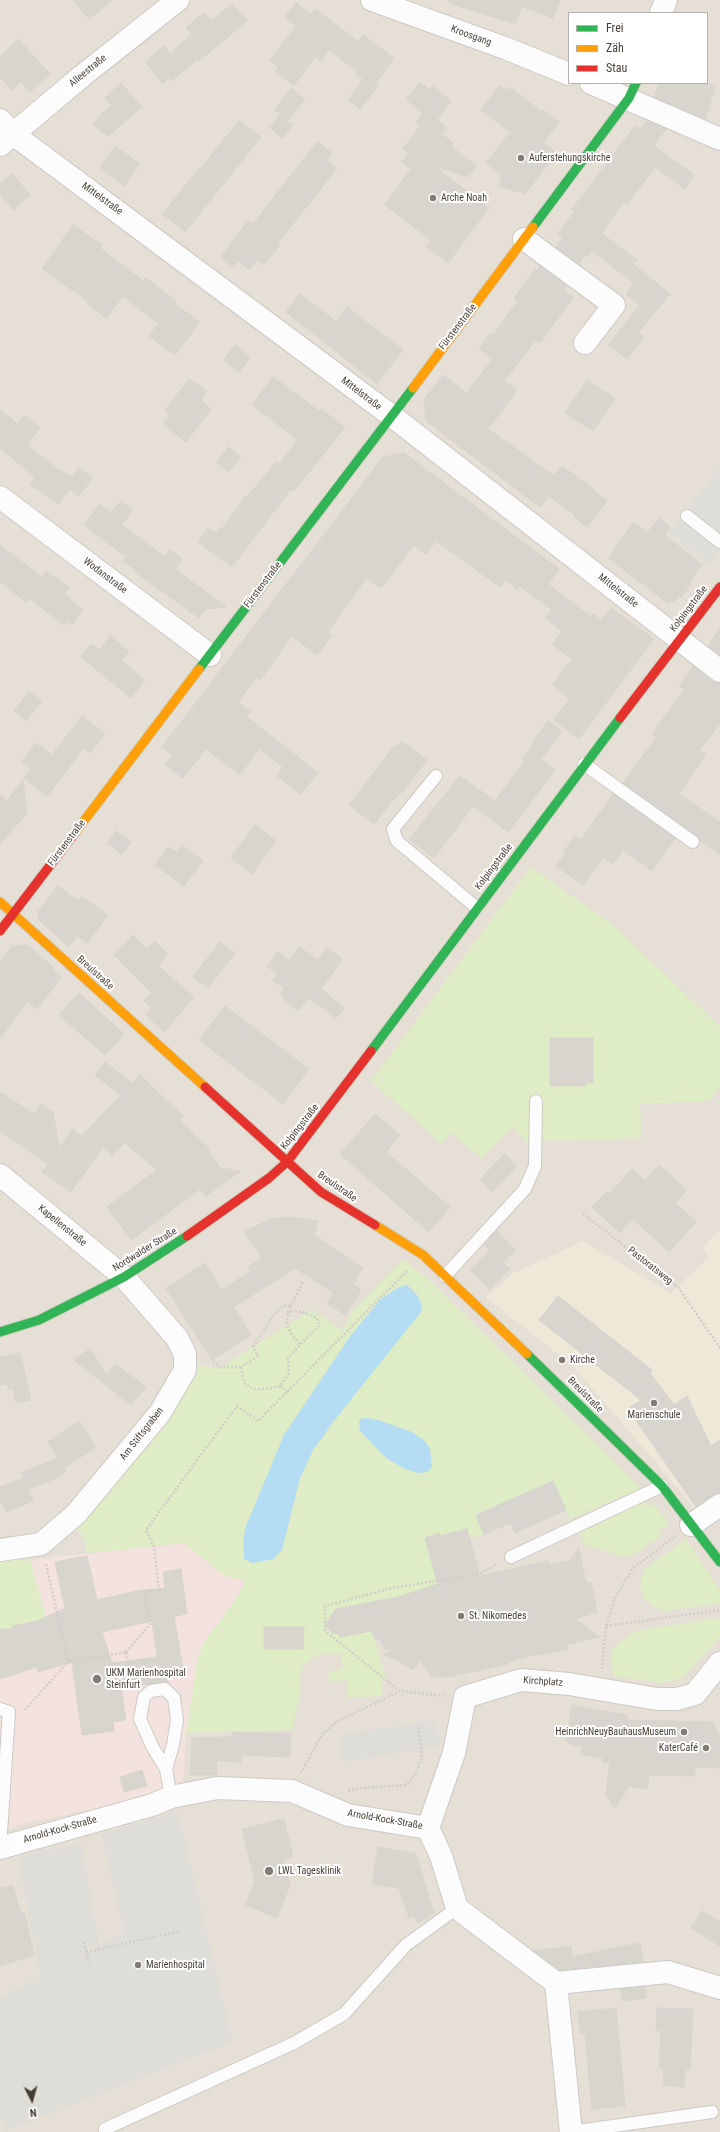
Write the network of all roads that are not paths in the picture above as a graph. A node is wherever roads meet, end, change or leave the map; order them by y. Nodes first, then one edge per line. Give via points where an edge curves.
1 (178, 0) edge
2 (372, 0) edge
3 (666, 0) edge
4 (661, 12) edge
5 (568, 74) edge
6 (596, 84) edge
7 (632, 91) edge
8 (4, 133) edge
9 (720, 139) edge
10 (524, 239) junction
11 (585, 343) dead end
12 (392, 416) junction
13 (0, 497) edge
14 (687, 516) dead end
15 (720, 542) edge
16 (720, 587) edge
17 (680, 638) junction
18 (210, 654) junction
19 (720, 671) edge
20 (584, 764) junction
21 (436, 776) dead end
22 (693, 842) dead end
23 (0, 902) edge
24 (477, 908) junction
25 (14, 913) junction
26 (0, 931) edge
27 (536, 1101) dead end
28 (287, 1162) junction
29 (0, 1175) edge
30 (445, 1276) junction
31 (124, 1277) junction
32 (0, 1332) edge
33 (662, 1486) junction
34 (720, 1505) edge
35 (691, 1526) junction
36 (0, 1550) edge
37 (511, 1557) road end
38 (720, 1562) edge
39 (720, 1663) edge
40 (4, 1710) edge
41 (166, 1769) junction
42 (171, 1797) junction
43 (428, 1828) junction
44 (0, 1848) edge
45 (457, 1908) junction
46 (556, 1984) junction
47 (720, 1988) edge
48 (712, 2112) dead end
49 (105, 2129) dead end
50 (571, 2132) edge

1 - 8 street, Alleestraße via 82,76
2 - 5 street, Kroosgang
3 - 4 street
6 - 7 street
7 - 9 street
7 - 10 street, Fürstenstraße
8 - 12 street, Mittelstraße
10 - 11 street via 614,305
10 - 12 street, Fürstenstraße
12 - 17 street, Mittelstraße
12 - 18 street, Fürstenstraße
13 - 18 street, Wodanstraße
14 - 15 lane
16 - 17 street, Kolpingstraße
17 - 19 street, Mittelstraße
17 - 20 street, Kolpingstraße
18 - 25 street, Fürstenstraße
20 - 22 lane
20 - 24 street, Kolpingstraße
21 - 24 lane via 393,829 397,842
23 - 25 street, Breulstraße
24 - 28 street, Kolpingstraße
25 - 26 street, Fürstenstraße
25 - 28 street, Breulstraße
27 - 30 lane via 535,1166 525,1190
28 - 30 street, Breulstraße via 321,1192 423,1255
28 - 31 street, Nordwalder Straße via 213,1219
29 - 31 street, Kapellenstraße
30 - 33 street, Breulstraße
31 - 32 street, Nordwalder Straße via 39,1320
31 - 36 street, Am Stiftsgraben via 177,1338 185,1354 185,1370 160,1413 76,1514 41,1544
33 - 35 street
33 - 37 lane
34 - 35 street
35 - 38 street
39 - 43 street, Kirchplatz via 695,1694 677,1699 657,1699 600,1688 521,1680 465,1697 454,1753
40 - 44 lane
41 - 41 lane via 177,1720 174,1698 165,1689 151,1691 144,1697 140,1719
41 - 42 lane
42 - 43 street, Arnold-Kock-Straße via 217,1788 292,1792 348,1815
42 - 44 street, Arnold-Kock-Straße
43 - 45 street, Arnold-Kock-Straße via 442,1856
45 - 46 street
45 - 49 lane via 406,1945 344,2014 294,2043
46 - 47 street via 668,1972
46 - 50 street
48 - 50 lane

